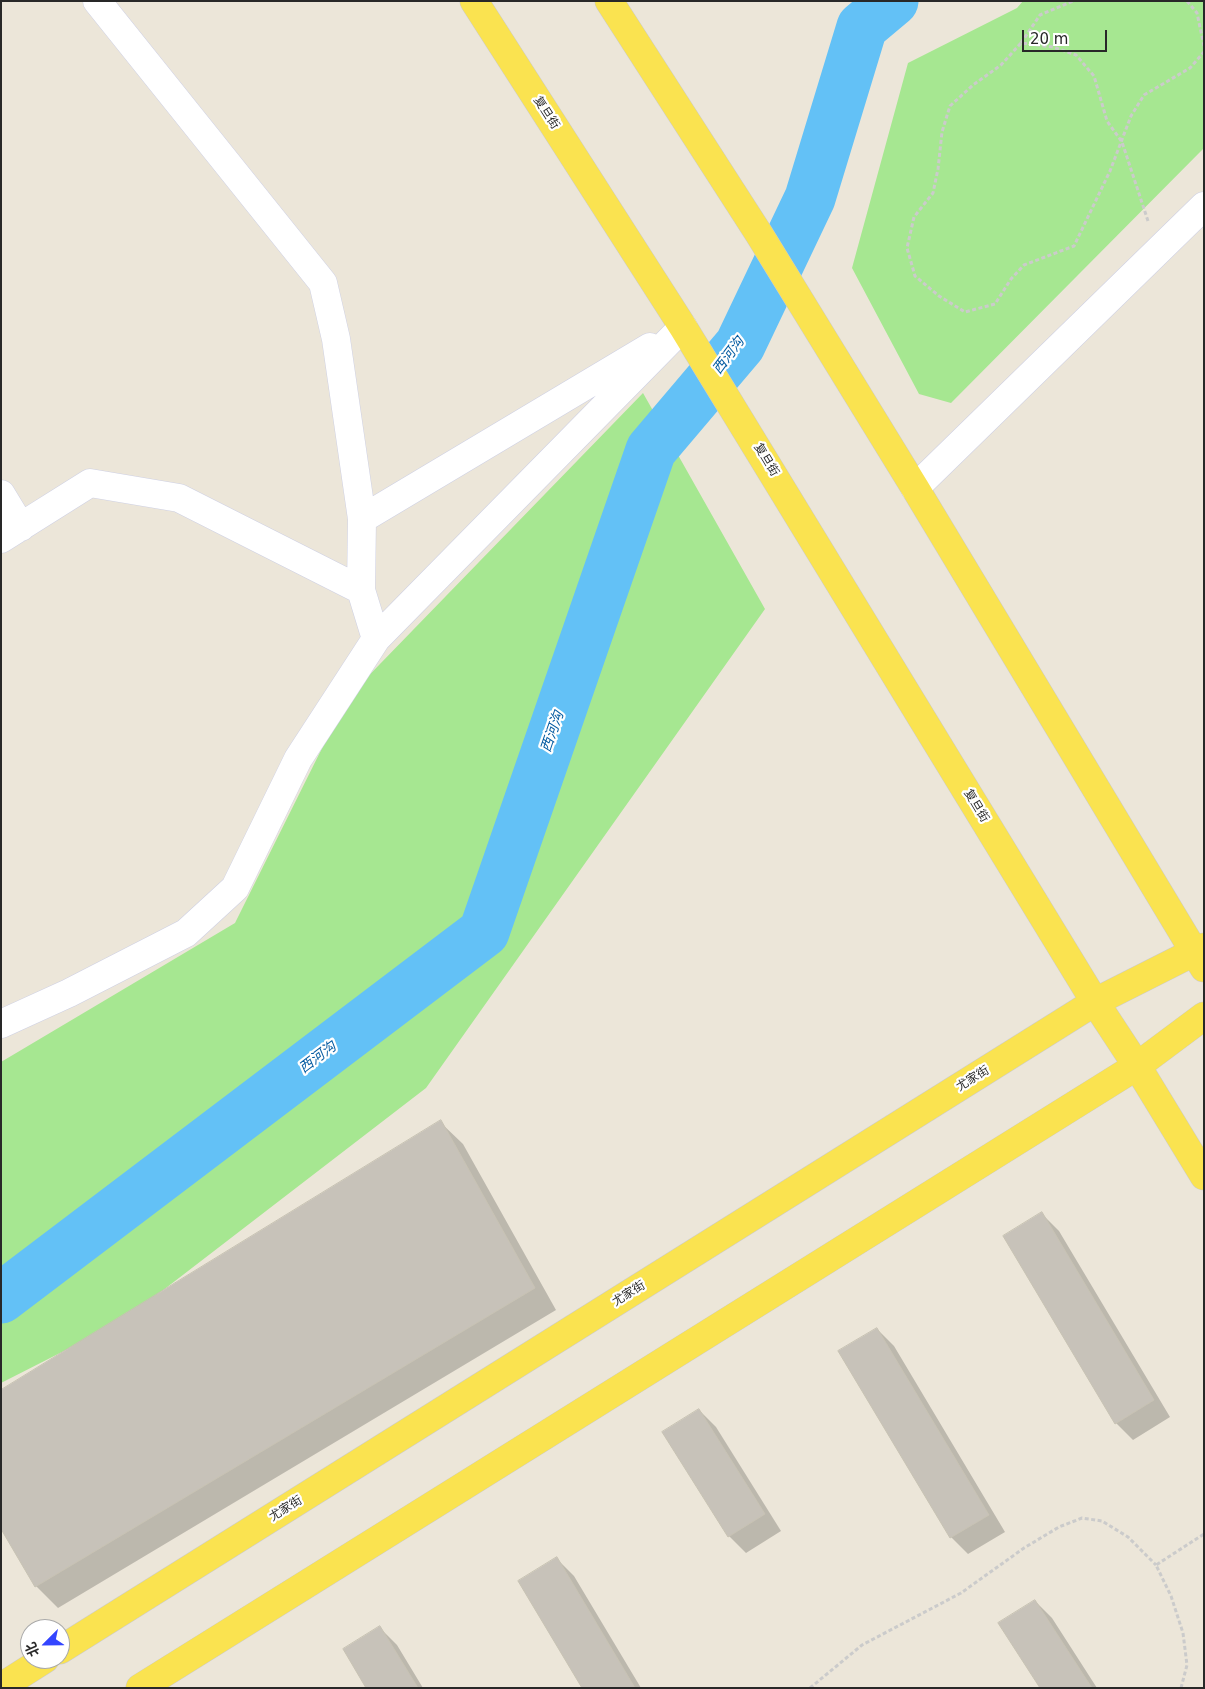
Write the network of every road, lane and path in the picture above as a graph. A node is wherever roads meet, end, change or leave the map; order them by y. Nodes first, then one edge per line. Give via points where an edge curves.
1 (97, 1) edge
2 (474, 1) edge
3 (609, 1) edge
4 (1072, 1) edge
5 (1187, 1) edge
6 (1021, 43) junction
7 (1204, 46) edge
8 (1204, 52) edge
9 (1122, 142) junction
10 (1204, 206) edge
11 (1158, 250) junction
12 (683, 327) junction
13 (915, 488) junction
14 (1, 494) edge
15 (362, 519) junction
16 (11, 533) edge
17 (361, 590) junction
18 (376, 638) junction
19 (1201, 956) edge
20 (1095, 1002) junction
21 (1204, 1016) edge
22 (1, 1024) edge
23 (1137, 1066) junction
24 (1204, 1176) edge
25 (1204, 1534) edge
26 (1156, 1565) junction
27 (70, 1644) edge
28 (30, 1669) edge
29 (1, 1687) edge
30 (140, 1688) edge
31 (810, 1688) edge
32 (1181, 1688) edge

1 - 15 street via 323,284 336,339
2 - 12 main road, 复旦街
3 - 13 main road via 759,234
4 - 6 path via 1040,15
5 - 7 path via 1197,12
6 - 9 path via 1053,47 1076,55 1094,76 1107,121
6 - 9 path via 1002,65 950,106 942,132 933,193 914,216 907,248 915,276 965,312 995,304 1024,265 1074,246
8 - 9 path via 1190,68 1144,94 1131,116
9 - 11 path
10 - 11 street
11 - 13 street
12 - 15 street
12 - 18 street
12 - 20 main road, 复旦街
13 - 19 main road
14 - 16 street
15 - 17 street
16 - 17 street via 90,482 179,498
17 - 18 street
18 - 22 street via 298,758 235,888 186,933
19 - 20 main road, 尤家街
20 - 23 main road, 复旦街
20 - 27 main road, 尤家街
21 - 23 main road
23 - 24 main road, 复旦街
23 - 30 main road
25 - 26 path
26 - 31 path via 1128,1538 1102,1521 1082,1518 1059,1527 1024,1548 961,1593 862,1645
26 - 32 path via 1171,1596 1183,1633 1187,1665
28 - 29 main road

